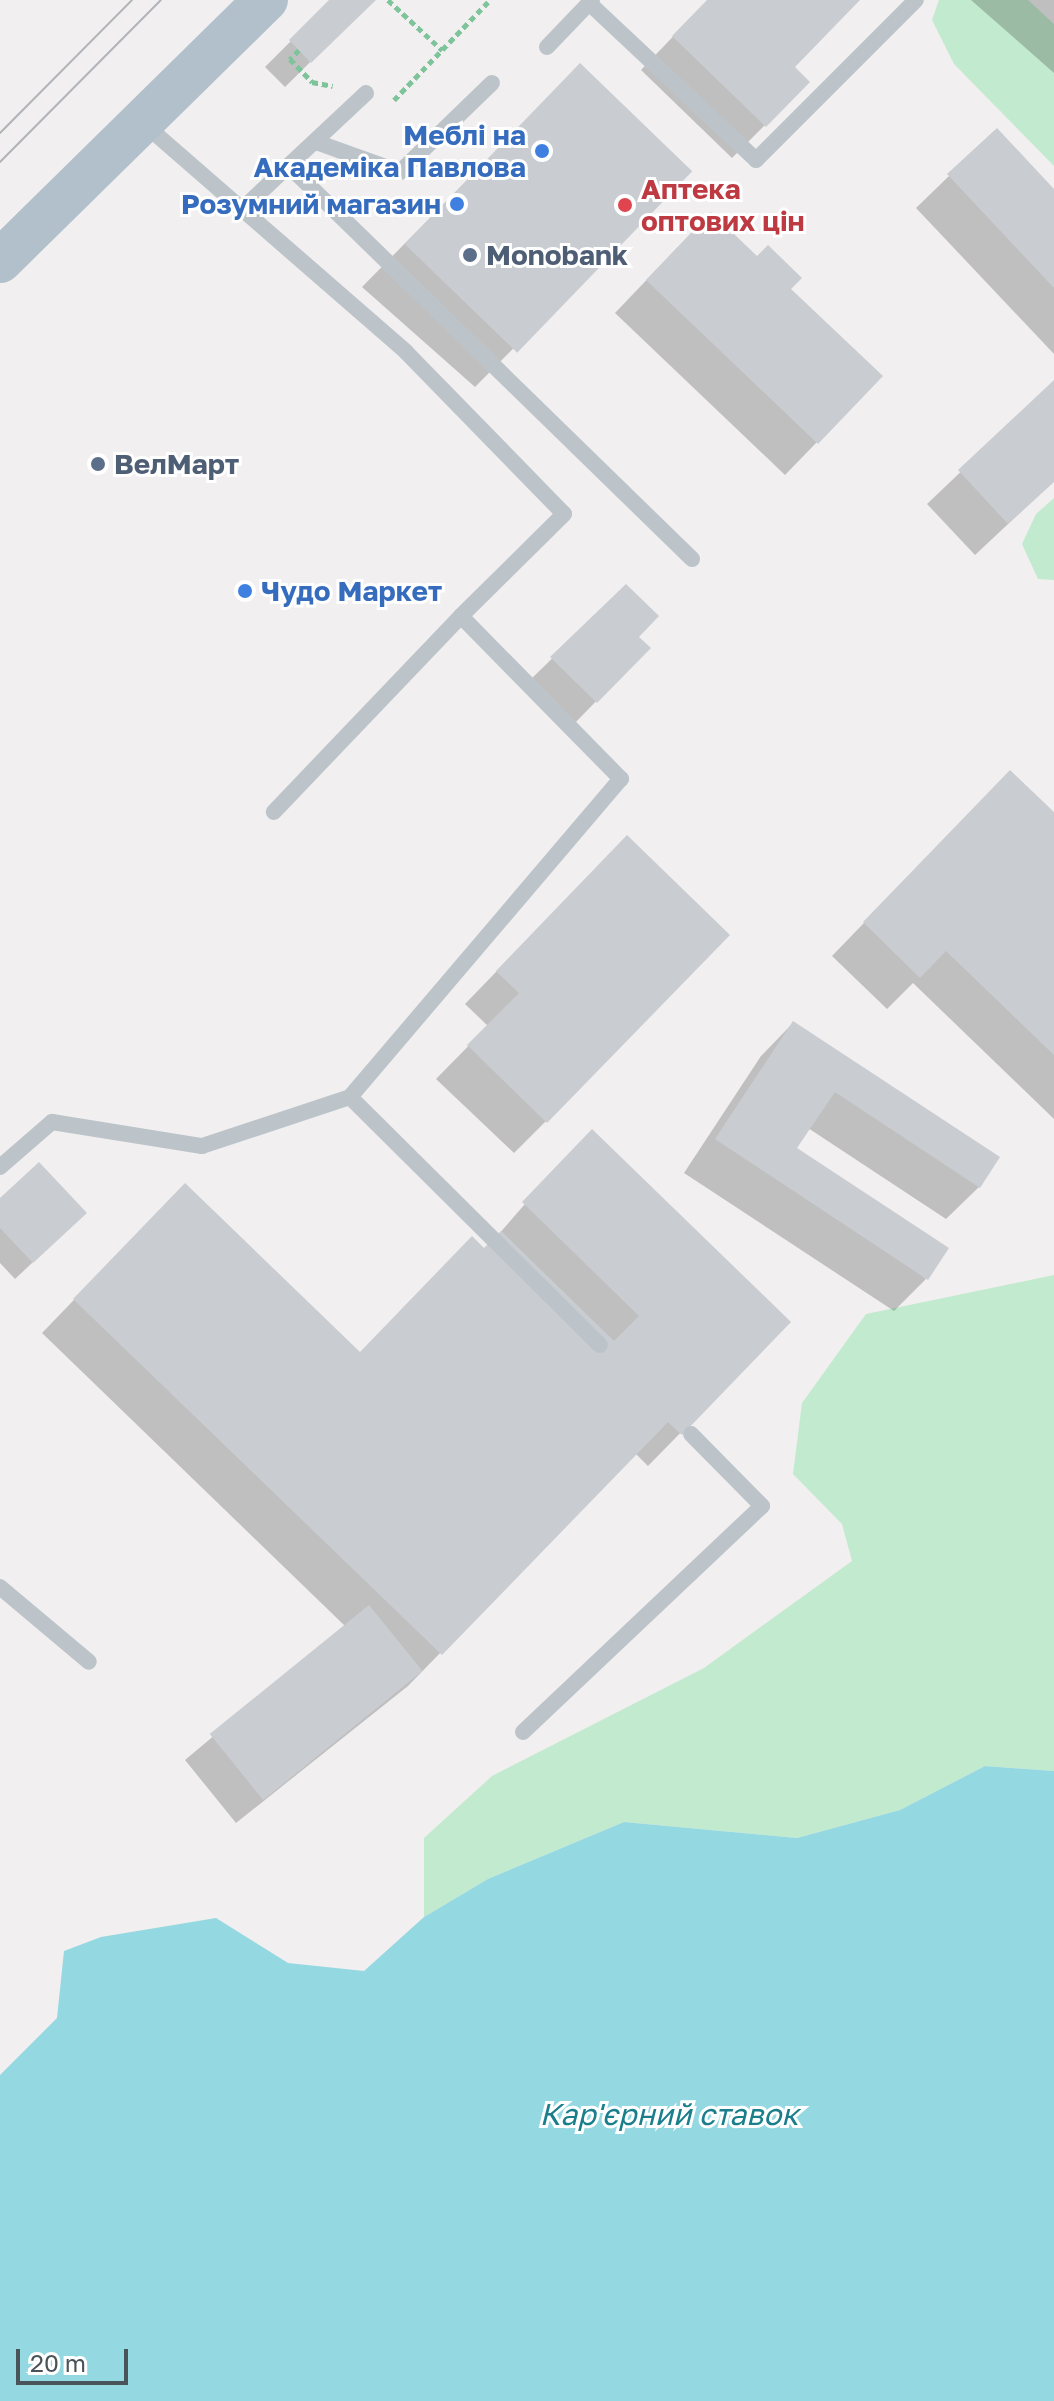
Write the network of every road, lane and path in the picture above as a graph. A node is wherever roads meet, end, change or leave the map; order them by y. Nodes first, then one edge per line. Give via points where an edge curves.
1 (266, 0) edge
2 (388, 0) edge
3 (490, 0) edge
4 (916, 0) edge
5 (590, 2) edge
6 (547, 47) dead end
7 (299, 50) dead end
8 (442, 50) junction
9 (492, 83) dead end
10 (366, 93) junction
11 (142, 122) junction
12 (316, 142) junction
13 (289, 166) junction
14 (239, 212) junction
15 (0, 261) edge
16 (692, 559) dead end
17 (461, 616) junction
18 (274, 812) dead end
19 (350, 1097) junction
20 (0, 1167) edge
21 (600, 1345) dead end
22 (691, 1434) dead end
23 (0, 1587) edge
24 (89, 1662) dead end
25 (523, 1732) dead end

1 - 11 main road
2 - 8 path
3 - 8 path
4 - 5 lane via 756,160
5 - 6 lane
7 - 10 path via 290,59 312,82
8 - 10 path via 393,100
9 - 12 lane via 400,172
10 - 12 lane
11 - 14 lane
11 - 15 main road
12 - 13 lane
13 - 14 lane
13 - 16 lane
14 - 17 lane via 406,352 564,514
17 - 18 lane
17 - 19 lane via 621,779
19 - 20 lane via 202,1146 52,1122
19 - 21 lane
22 - 25 lane via 762,1506
23 - 24 lane

